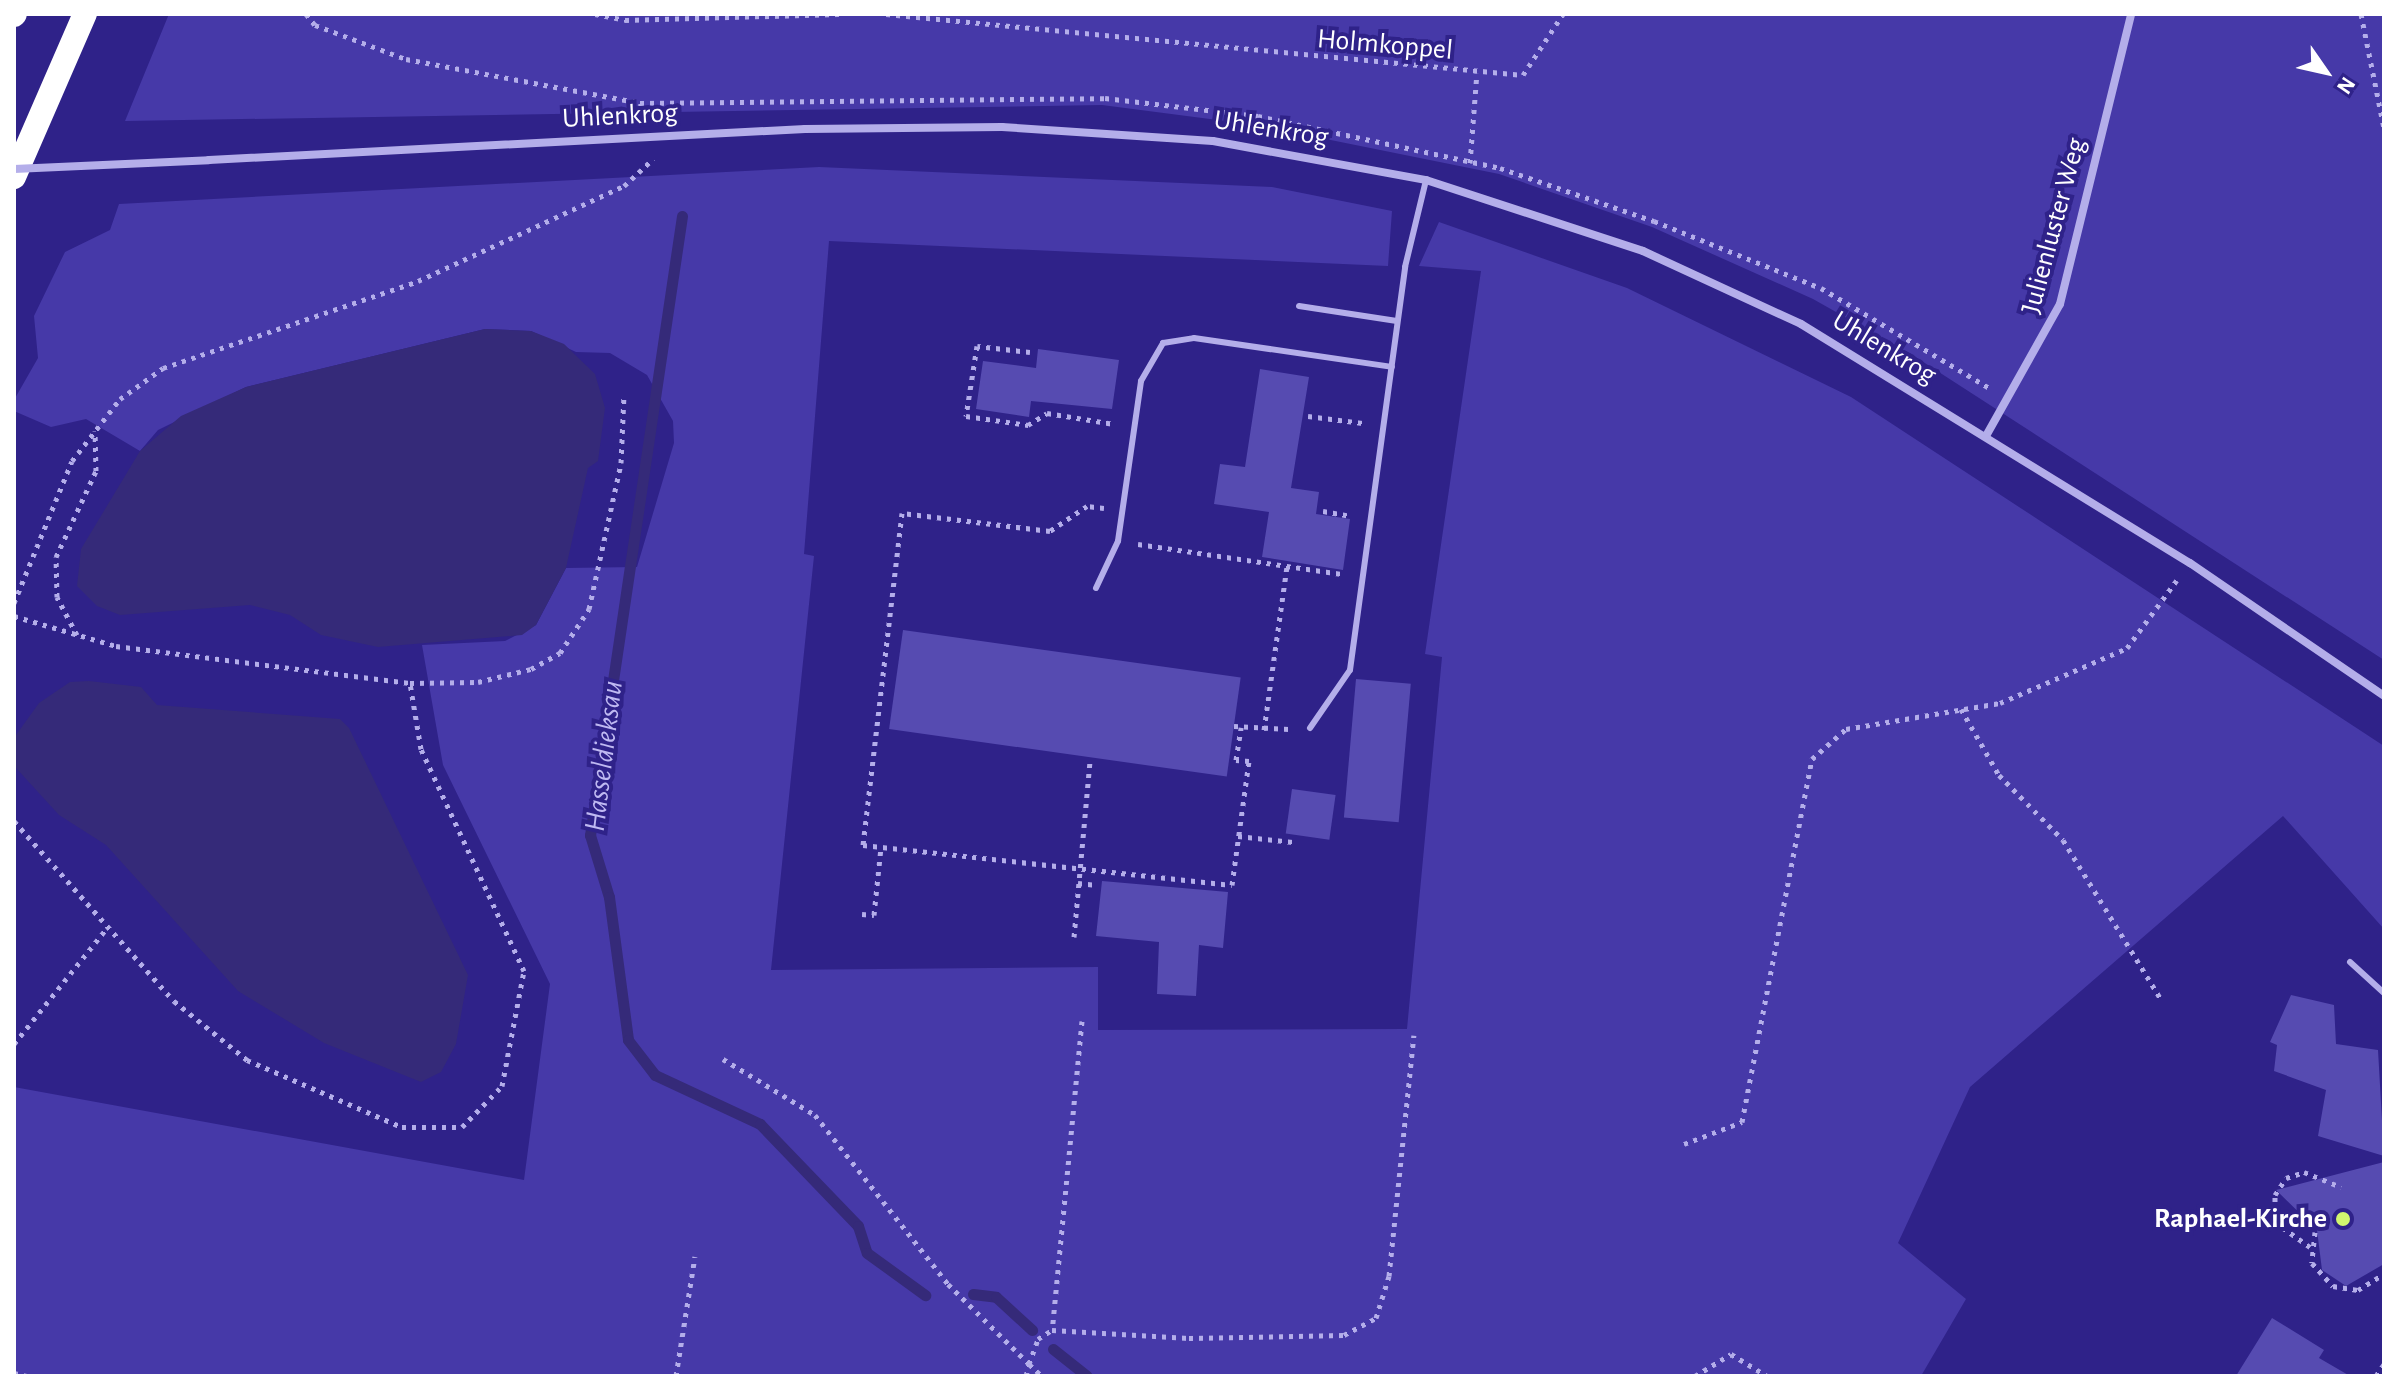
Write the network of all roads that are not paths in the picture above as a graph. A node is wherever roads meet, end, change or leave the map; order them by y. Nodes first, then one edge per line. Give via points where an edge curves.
1 (85, 14) edge
2 (2131, 14) edge
3 (14, 169) edge
4 (14, 177) edge
5 (1426, 180) junction
6 (1299, 306) dead end
7 (1397, 321) junction
8 (1392, 367) junction
9 (1986, 436) junction
10 (1096, 588) dead end
11 (2384, 696) edge
12 (1310, 728) road end
13 (2350, 962) dead end
14 (2384, 993) edge

1 - 4 highway
2 - 9 street, Julienluster Weg via 2060,304
3 - 5 street, Uhlenkrog, bridge via 906,127 1107,130 1293,152
5 - 7 lane
5 - 9 street, Uhlenkrog via 1643,251 1801,324
6 - 7 lane
7 - 8 lane
8 - 10 lane via 1180,337 1163,343 1147,363 1118,541
8 - 12 lane via 1350,670
9 - 11 street, Uhlenkrog via 2190,563
13 - 14 lane

